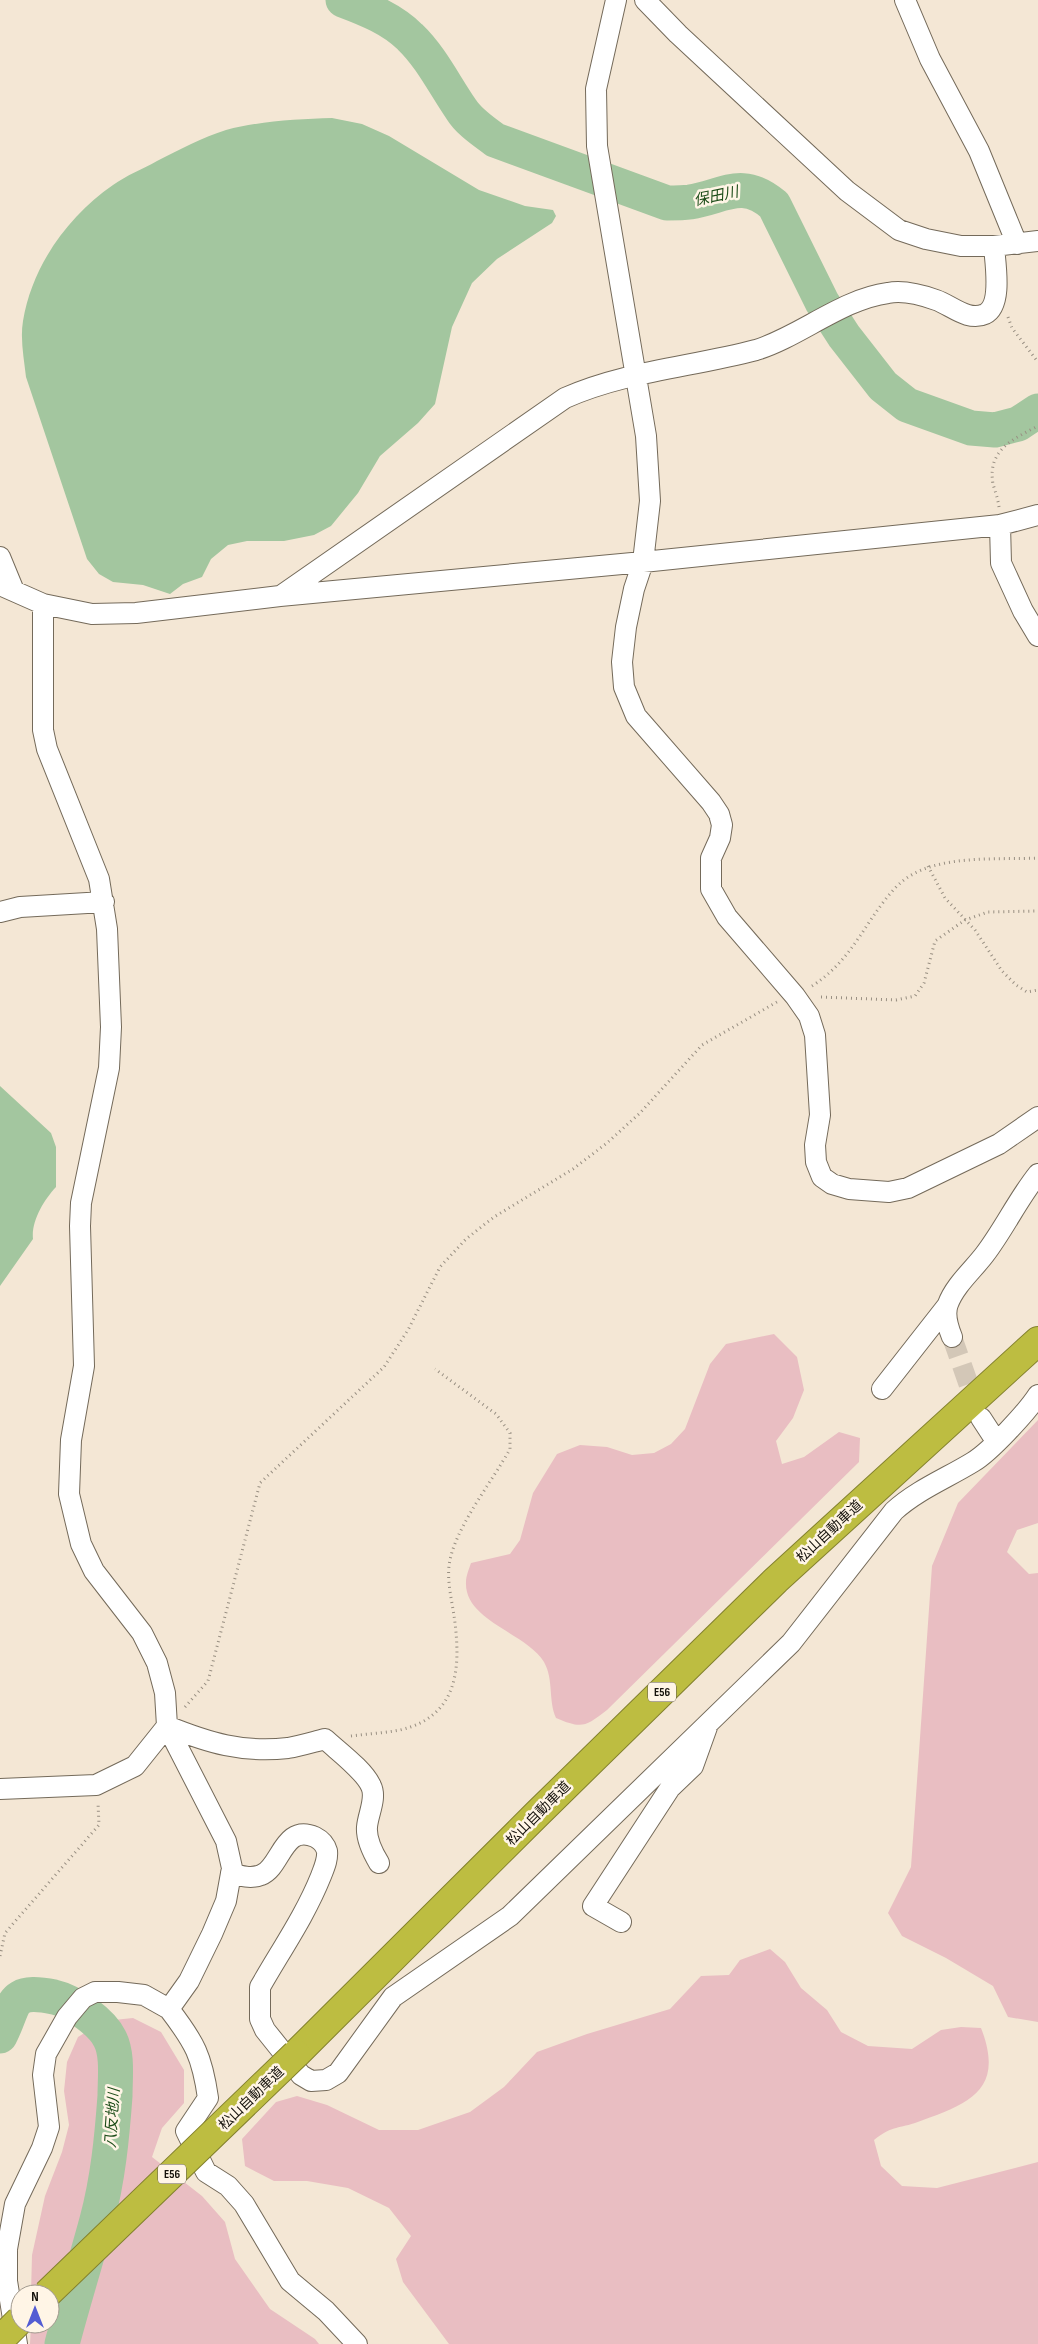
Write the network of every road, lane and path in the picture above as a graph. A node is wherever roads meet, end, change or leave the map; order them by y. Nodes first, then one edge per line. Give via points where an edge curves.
1 (616, 0) edge
2 (646, 0) edge
3 (905, 0) edge
4 (1038, 241) edge
5 (1016, 244) junction
6 (994, 246) junction
7 (995, 302) junction
8 (1038, 362) edge
9 (635, 374) junction
10 (1038, 426) edge
11 (1038, 515) edge
12 (1000, 525) junction
13 (0, 557) edge
14 (643, 562) junction
15 (7, 588) edge
16 (280, 596) junction
17 (43, 604) junction
18 (1038, 636) edge
19 (1038, 858) edge
20 (928, 866) junction
21 (104, 902) junction
22 (1038, 910) edge
23 (0, 912) edge
24 (966, 920) junction
25 (1038, 990) edge
26 (795, 996) junction
27 (1038, 1117) edge
28 (1038, 1174) edge
29 (947, 1306) junction
30 (952, 1337) tunnel mouth
31 (1038, 1341) edge
32 (435, 1369) dead end
33 (882, 1389) dead end
34 (1038, 1395) edge
35 (981, 1418) tunnel mouth
36 (996, 1441) junction
37 (709, 1722) junction
38 (168, 1726) junction
39 (325, 1739) junction
40 (96, 1785) junction
41 (0, 1789) edge
42 (379, 1863) dead end
43 (231, 1873) junction
44 (621, 1922) dead end
45 (0, 1956) edge
46 (169, 2009) junction
47 (4, 2254) edge
48 (57, 2284) edge
49 (10, 2330) edge
50 (0, 2340) edge
51 (17, 2344) edge
52 (357, 2344) edge

1 - 9 street via 596,89 596,146
2 - 6 street via 678,34 874,214 899,230 926,239 960,246
3 - 5 street via 930,59 979,151
4 - 5 street
5 - 6 street
6 - 7 street
7 - 8 path via 1007,312 1012,328
7 - 9 street via 986,313 977,316 962,313 937,300 888,292 757,349
9 - 14 street via 649,472 650,501
9 - 16 street via 565,398
10 - 12 path via 1003,447 992,464
11 - 12 street
12 - 14 street
12 - 18 street via 1002,563
13 - 15 street
14 - 16 street
14 - 26 street via 626,627 622,662 624,687 636,716 719,814 722,825 720,838 710,872 711,889 717,902
15 - 17 street
16 - 17 street via 136,613 92,614
17 - 21 street via 43,730 58,778 94,861
19 - 20 path
20 - 24 path via 945,898
20 - 26 path via 903,881 827,976
21 - 23 street via 20,907
21 - 38 street via 111,1027 109,1060 82,1202 84,1366 71,1440 69,1494 81,1544 94,1571 142,1633 157,1663 165,1693
22 - 24 path via 988,912
24 - 25 path via 1016,986 1027,992
24 - 26 path via 935,941 924,983 915,996 896,1000
26 - 27 street via 809,1016 815,1035 820,1115 816,1162 822,1177 832,1184 869,1191 889,1192 908,1188 999,1144
26 - 38 path via 774,1004 702,1045 640,1113 607,1143 494,1217 440,1267 408,1330 384,1367 260,1483 208,1682
28 - 29 street via 986,1253 952,1293
29 - 30 street
29 - 33 street
31 - 48 highway, 松山自動車道 / E56, bridge via 776,1580 296,2054
32 - 39 path via 496,1414 510,1433 510,1449 452,1552 449,1567 457,1639 450,1695 434,1715 401,1730
34 - 36 street
35 - 36 street
36 - 37 street via 976,1461 907,1499 791,1643
37 - 43 street via 510,1916 393,1997 348,2062 326,2080 311,2081 301,2075 265,2030 258,2004 260,1987 312,1897 323,1871 327,1850 323,1841 308,1835 291,1839 261,1875 248,1877
37 - 44 street via 693,1766 670,1788 594,1906
38 - 39 street via 206,1742 231,1748 288,1748
38 - 40 street via 135,1766
38 - 43 street via 226,1841
39 - 42 street via 372,1787 373,1799 366,1829
40 - 41 street
40 - 45 path via 99,1825 5,1933
43 - 46 street via 226,1900 212,1934 188,1981
46 - 47 street via 144,1995 95,1992 83,1998 67,2017 46,2054 43,2075 49,2127 15,2204
46 - 52 street via 192,2039 204,2068 208,2098 186,2131 206,2172 228,2186 244,2204 290,2281 326,2311
47 - 51 street
49 - 50 highway, bridge

